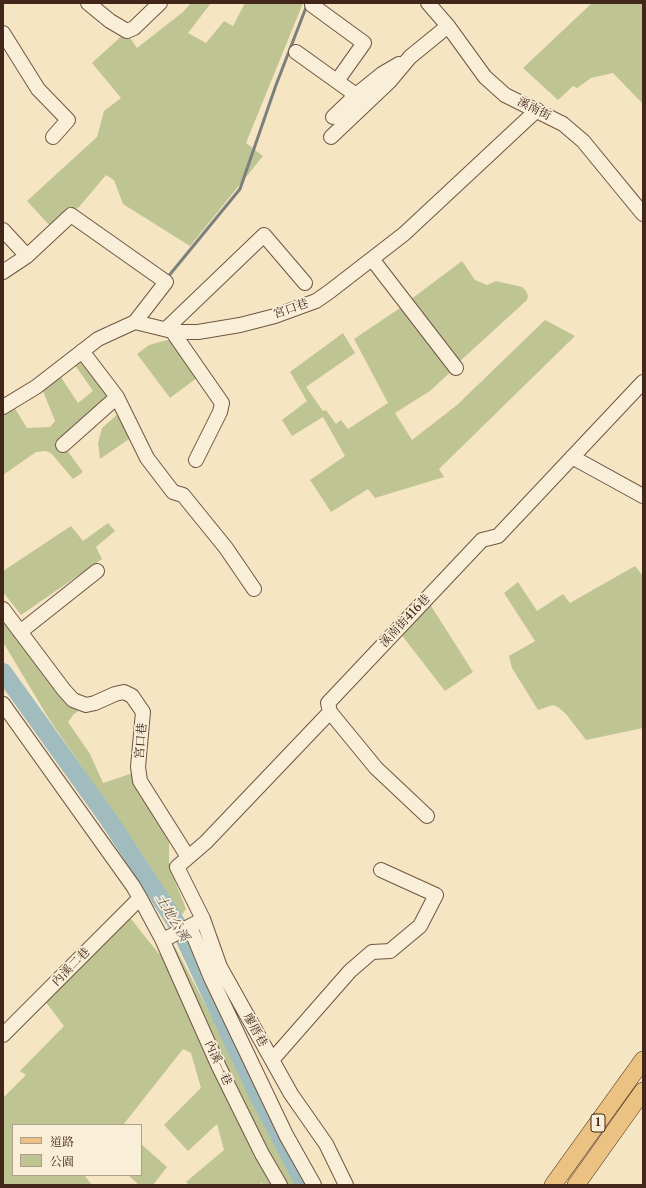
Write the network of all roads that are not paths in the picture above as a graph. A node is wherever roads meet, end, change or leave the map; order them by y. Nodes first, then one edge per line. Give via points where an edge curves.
1 (88, 3) edge
2 (160, 3) edge
3 (428, 3) edge
4 (312, 5) dead end
5 (448, 26) junction
6 (3, 33) edge
7 (296, 52) dead end
8 (410, 57) junction
9 (337, 81) junction
10 (356, 95) junction
11 (537, 110) junction
12 (333, 117) dead end
13 (53, 137) dead end
14 (331, 137) dead end
15 (643, 214) edge
16 (3, 230) edge
17 (27, 256) junction
18 (372, 259) junction
19 (3, 272) edge
20 (305, 283) dead end
21 (135, 322) junction
22 (169, 330) junction
23 (82, 351) junction
24 (456, 368) dead end
25 (643, 382) edge
26 (117, 397) junction
27 (3, 407) edge
28 (63, 445) dead end
29 (572, 458) junction
30 (196, 460) dead end
31 (643, 496) edge
32 (97, 571) dead end
33 (254, 589) dead end
34 (3, 609) edge
35 (20, 632) junction
36 (3, 704) edge
37 (330, 712) junction
38 (427, 816) dead end
39 (188, 857) junction
40 (177, 867) joint
41 (382, 870) dead end
42 (140, 898) junction
43 (203, 919) junction
44 (190, 927) junction
45 (166, 938) junction
46 (3, 1035) edge
47 (272, 1060) junction
48 (643, 1060) edge
49 (643, 1091) edge
50 (280, 1185) edge
51 (314, 1185) edge
52 (346, 1185) edge
53 (553, 1185) edge
54 (576, 1185) edge

1 - 2 street via 127,31 134,28
3 - 5 street, 溪南街
4 - 9 street via 364,43
5 - 8 street
5 - 11 street, 溪南街 via 485,77 505,95
6 - 13 street via 38,89 68,120
7 - 9 street
8 - 10 street via 382,74
8 - 14 street via 389,82
9 - 10 street
10 - 12 street
11 - 15 street, 溪南街 via 564,124 583,141
11 - 18 street, 宮口巷 via 404,234
16 - 17 street
17 - 19 street
17 - 21 street via 71,215 166,282
18 - 22 street, 宮口巷 via 316,301 275,316 198,332
18 - 24 street
20 - 22 street via 264,235
21 - 22 street, 宮口巷
21 - 23 street via 98,339
22 - 30 street via 222,403
23 - 26 street
23 - 27 street via 36,387
25 - 29 street, 溪南街416巷
26 - 28 street
26 - 33 street via 147,458 173,492 183,495 226,548
29 - 31 street
29 - 37 street, 溪南街416巷 via 498,536 482,540 328,703
32 - 35 street
34 - 35 street, 宮口巷
35 - 39 street, 宮口巷 via 73,700 86,705 124,692 132,696 143,712 138,767 140,781
36 - 42 street, 內溪一巷
37 - 38 street via 376,768
37 - 39 street, 溪南街416巷 via 206,842
39 - 40 street, 溪南街416巷
40 - 43 street, 廖厝巷
41 - 47 street via 436,895 420,926 390,951 372,952 350,971
42 - 45 street, 內溪一巷
42 - 46 street, 內溪二巷
43 - 44 street
43 - 47 street, 廖厝巷 via 220,967
44 - 45 street
44 - 51 street via 211,978 286,1135
45 - 50 street, 內溪一巷 via 219,1067
47 - 52 street, 廖厝巷 via 291,1094 326,1144
48 - 53 main road, 1
49 - 54 main road, 1

